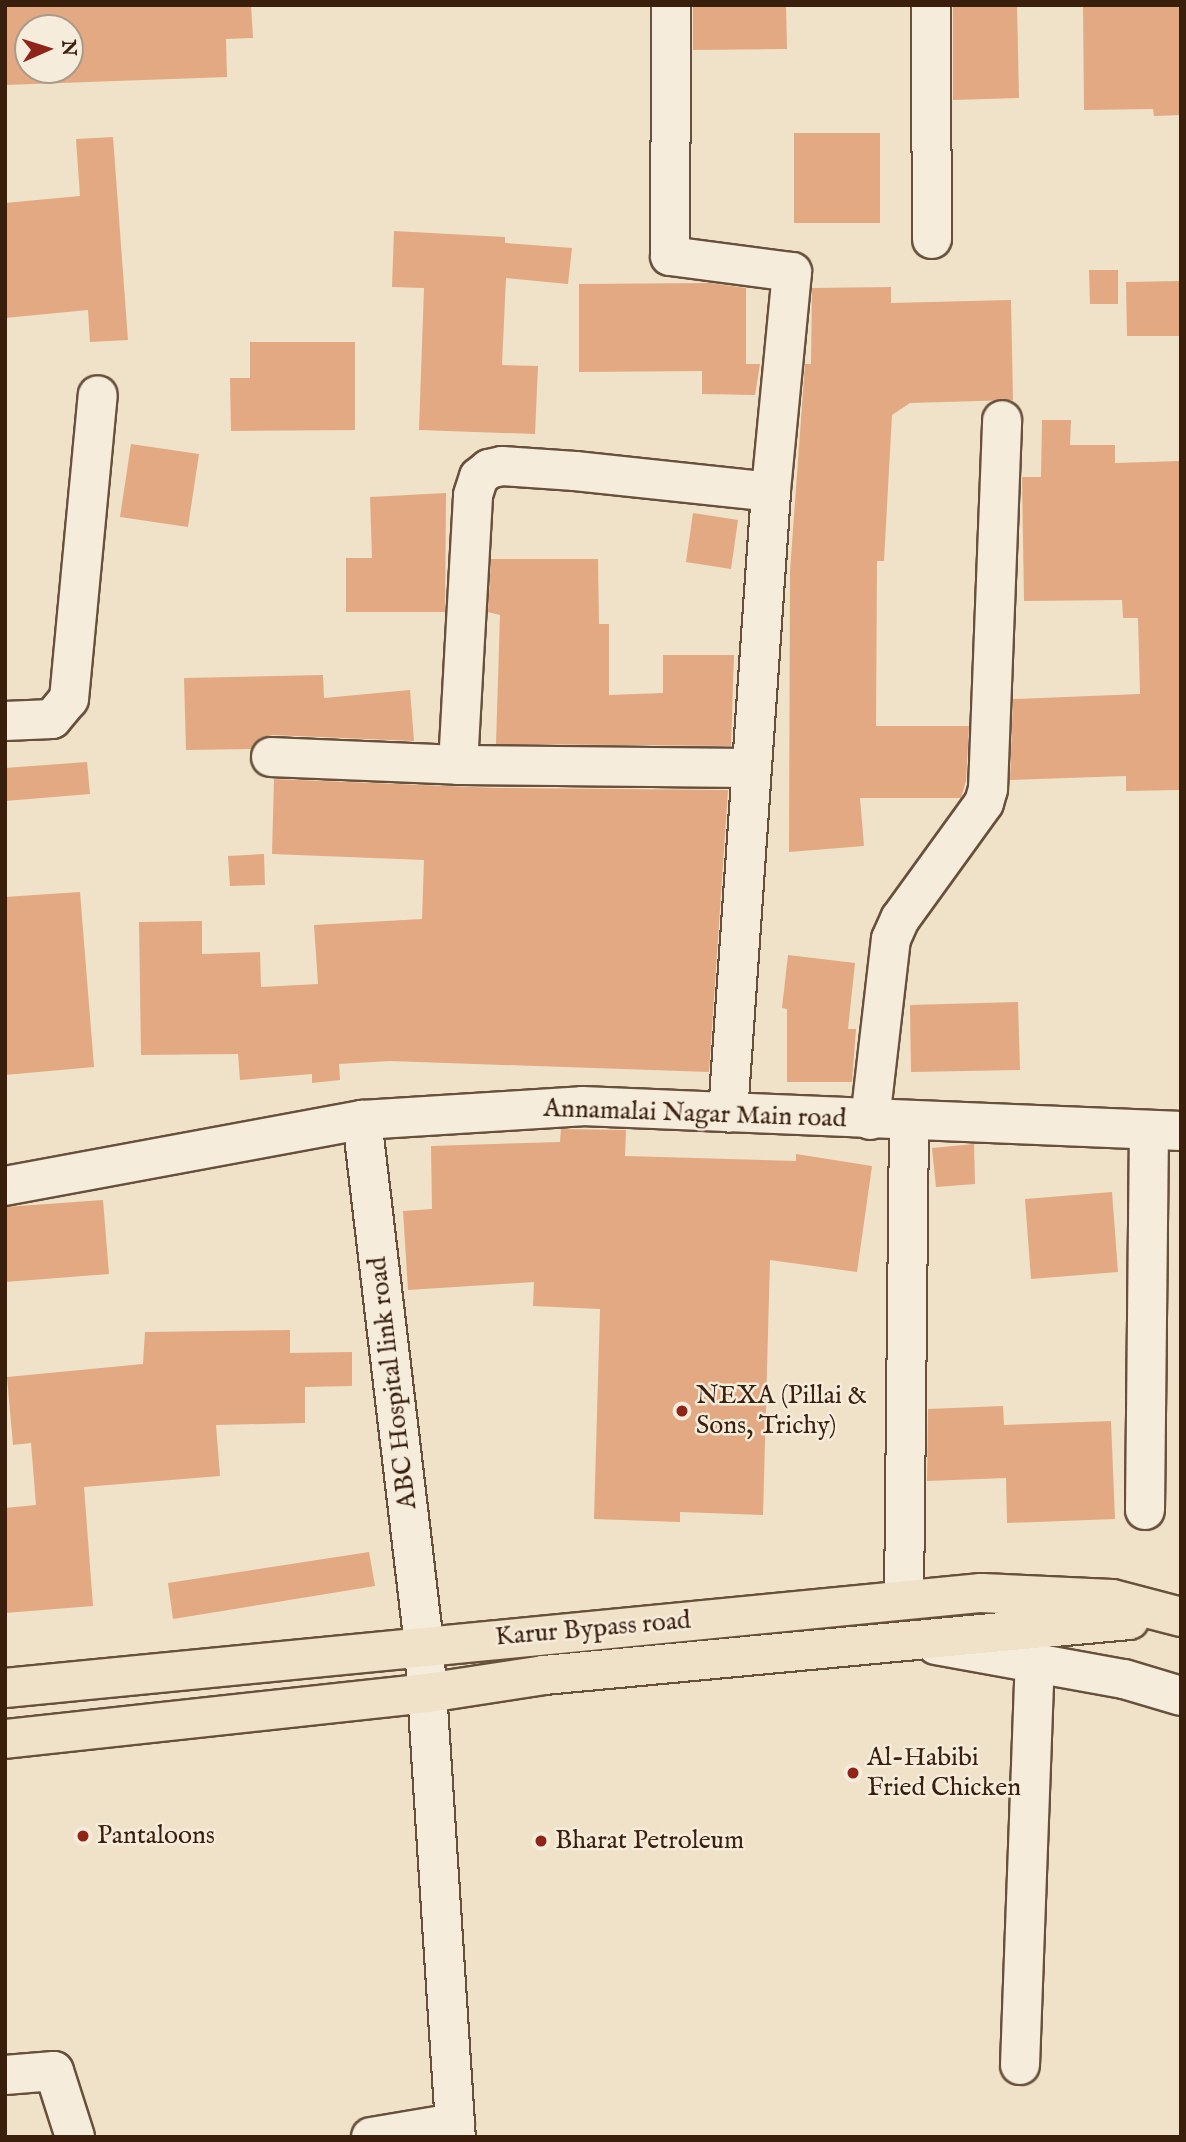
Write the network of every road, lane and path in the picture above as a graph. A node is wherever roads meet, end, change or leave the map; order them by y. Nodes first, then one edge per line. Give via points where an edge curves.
1 (671, 5) edge
2 (931, 5) edge
3 (932, 239) dead end
4 (98, 395) dead end
5 (1002, 420) dead end
6 (771, 492) junction
7 (5, 721) edge
8 (271, 757) dead end
9 (458, 765) junction
10 (751, 768) junction
11 (728, 1113) junction
12 (362, 1120) junction
13 (870, 1120) junction
14 (909, 1122) junction
15 (1165, 1131) edge
16 (5, 1186) edge
17 (1145, 1510) dead end
18 (904, 1600) junction
19 (1180, 1617) edge
20 (920, 1642) junction
21 (424, 1645) junction
22 (1035, 1662) junction
23 (5, 1688) edge
24 (427, 1693) junction
25 (1181, 1696) edge
26 (5, 1739) edge
27 (1020, 2064) dead end
28 (5, 2075) edge
29 (455, 2130) edge
30 (75, 2137) edge
31 (371, 2137) edge

1 - 6 street via 670,256 792,272
2 - 3 street
4 - 7 street via 69,699 52,719
5 - 13 street via 988,789 984,803 895,927
6 - 9 street via 502,466 479,477 473,495
6 - 10 street
8 - 9 street
9 - 10 street
10 - 11 street
11 - 12 street, Annamalai Nagar Main road via 582,1106
11 - 13 street, Annamalai Nagar Main road
12 - 16 street, Annamalai Nagar Main road
12 - 21 street, ABC Hospital link road
13 - 14 street, Annamalai Nagar Main road
14 - 15 street, Annamalai Nagar Main road
14 - 18 street
15 - 17 street
18 - 19 main road, Karur Bypass road via 981,1593 1112,1599
18 - 21 main road, Karur Bypass road
19 - 20 main road, Karur Bypass road
20 - 22 street
20 - 24 main road, Karur Bypass road via 544,1675
21 - 23 main road, Karur Bypass road
21 - 24 street, ABC Hospital link road
22 - 25 street via 1124,1679
22 - 27 street
24 - 26 main road, Karur Bypass road
24 - 29 street, ABC Hospital link road
28 - 30 street via 54,2071
29 - 31 street

